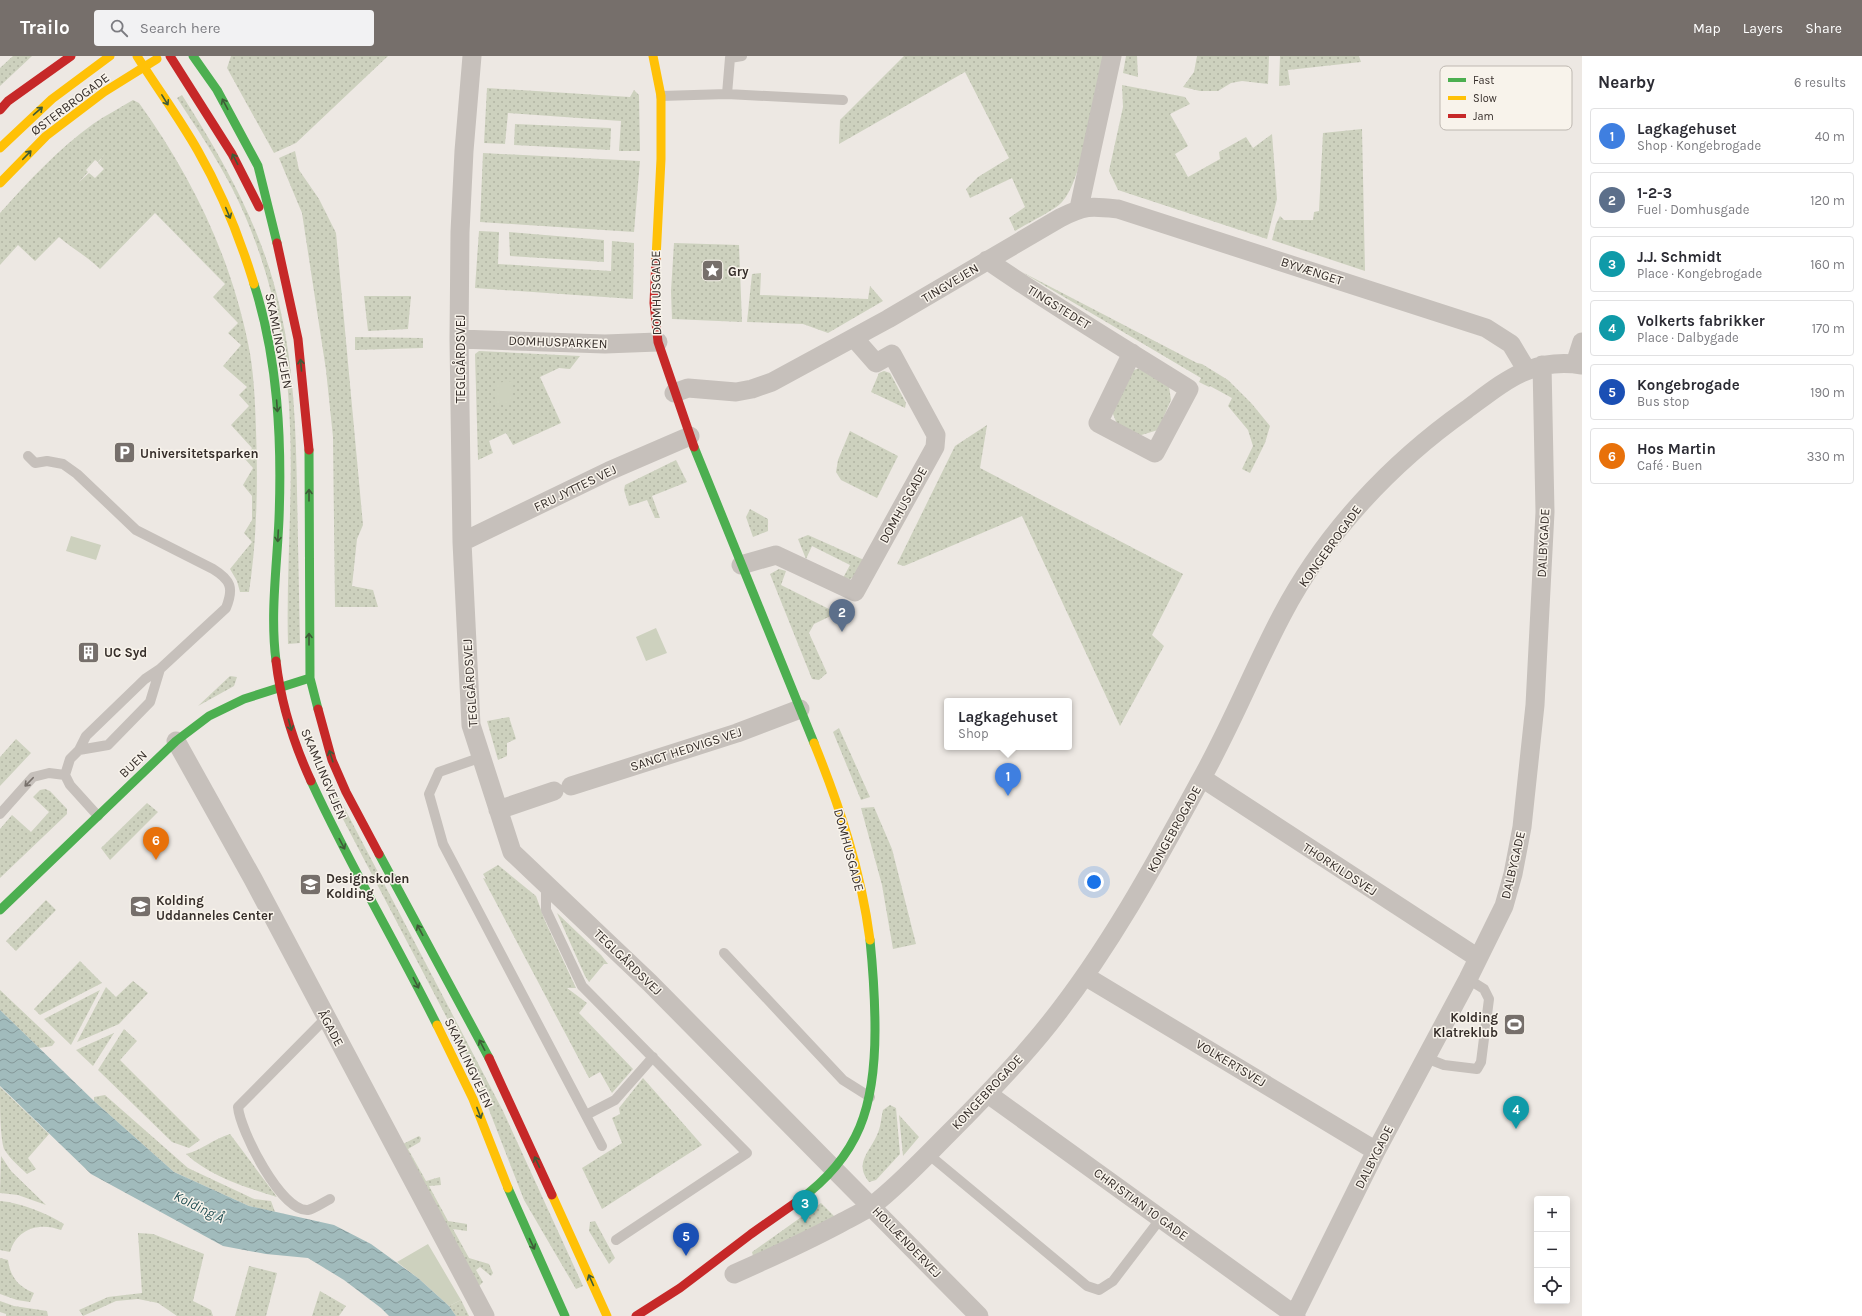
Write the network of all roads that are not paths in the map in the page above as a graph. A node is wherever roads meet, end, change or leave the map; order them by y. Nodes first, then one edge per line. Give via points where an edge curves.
1 (71, 56) edge
2 (110, 56) edge
3 (137, 56) edge
4 (149, 56) edge
5 (164, 56) edge
6 (170, 56) edge
7 (193, 56) edge
8 (472, 56) edge
9 (653, 56) edge
10 (742, 56) edge
11 (1112, 56) edge
12 (145, 66) junction
13 (727, 94) junction
14 (661, 96) junction
15 (843, 100) dead end
16 (0, 110) edge
17 (0, 148) edge
18 (0, 182) edge
19 (1079, 208) junction
20 (281, 258) junction
21 (987, 260) junction
22 (854, 338) junction
23 (459, 339) junction
24 (658, 342) junction
25 (1582, 342) edge
26 (1132, 353) junction
27 (1578, 364) edge
28 (1534, 367) junction
29 (674, 393) junction
30 (690, 436) junction
31 (28, 456) dead end
32 (462, 542) junction
33 (741, 565) junction
34 (160, 669) junction
35 (310, 678) junction
36 (279, 687) junction
37 (800, 709) junction
38 (176, 741) junction
39 (79, 750) junction
40 (482, 757) junction
41 (65, 775) junction
42 (1202, 778) junction
43 (498, 810) junction
44 (0, 814) edge
45 (98, 816) junction
46 (546, 884) junction
47 (0, 910) edge
48 (724, 953) dead end
49 (1478, 958) junction
50 (1085, 976) junction
51 (1468, 979) junction
52 (326, 1018) junction
53 (652, 1057) junction
54 (1426, 1058) junction
55 (988, 1094) junction
56 (870, 1097) junction
57 (586, 1115) junction
58 (602, 1146) dead end
59 (1376, 1151) junction
60 (928, 1154) junction
61 (834, 1168) junction
62 (330, 1199) dead end
63 (872, 1206) junction
64 (1161, 1218) junction
65 (616, 1240) dead end
66 (734, 1274) dead end
67 (485, 1316) edge
68 (565, 1316) edge
69 (607, 1316) edge
70 (636, 1316) edge
71 (980, 1316) edge
72 (1295, 1316) edge

1 - 16 main road via 8,101
17 -> 2 main road via 24,123 67,86
3 - 12 main road, SKAMLINGVEJEN
4 - 12 main road
5 - 12 main road, ØSTERBROGADE
20 -> 6 main road via 260,208 232,154
20 -> 7 main road, SKAMLINGVEJEN via 258,166 217,90
8 - 23 street, TEGLGÅRDSVEJ via 462,195
9 - 14 main road, DOMHUSGADE
10 - 13 lane via 730,58
11 - 19 street
18 -> 12 main road, ØSTERBROGADE via 46,136 104,92
12 -> 36 main road, SKAMLINGVEJEN via 198,151 220,194 243,248 262,308 274,374 279,436 279,516 273,638
13 - 14 lane
13 - 15 lane
14 - 24 main road, DOMHUSGADE via 661,159 654,296
19 - 21 street, TINGVEJEN
19 - 28 street, BYVÆNGET via 1118,208 1486,328 1511,344
35 -> 20 main road, SKAMLINGVEJEN via 309,449 298,339
21 - 22 street, TINGVEJEN
21 - 26 street, TINGSTEDET
22 - 29 street, TINGVEJEN via 772,382 752,389 736,392 688,388
22 - 33 street, DOMHUSGADE via 876,363 892,354 936,435 935,447 854,592 776,555
23 - 24 street, DOMHUSPARKEN via 605,344
23 - 32 street, TEGLGÅRDSVEJ
24 - 29 main road, DOMHUSGADE
25 - 27 street, KONGEBROGADE
26 - 26 street, TINGSTEDET via 1189,390 1155,453 1098,423
27 - 28 street, KONGEBROGADE
28 - 42 street, KONGEBROGADE via 1501,384 1442,426 1387,474 1344,524 1315,562 1283,612
28 - 49 street, DALBYGADE via 1545,512 1535,705 1518,850 1504,906
29 - 30 main road, DOMHUSGADE
30 - 32 street, FRU JYTTES VEJ via 609,471
30 - 33 main road, DOMHUSGADE
31 - 34 lane via 35,463 47,461 63,464 136,530 225,576 231,596 226,608
32 - 40 street, TEGLGÅRDSVEJ via 471,725
33 - 37 main road, DOMHUSGADE
34 - 39 lane via 145,679 86,736
34 - 39 lane via 150,702 108,744
35 - 36 main road, BUEN
69 -> 35 main road, SKAMLINGVEJEN via 487,1054 346,792 332,760
36 - 38 main road, BUEN via 244,699 209,716
36 -> 68 main road, SKAMLINGVEJEN via 295,746 333,829 414,979 473,1099 516,1208
37 - 43 street, SANCT HEDVIGS VEJ via 737,733
37 - 56 main road, DOMHUSGADE via 840,812 857,869 872,967 875,1042
38 - 45 main road, BUEN
38 - 52 street, ÅGADE via 260,891
39 - 41 lane via 70,759
40 - 43 street, TEGLGÅRDSVEJ
40 - 57 lane via 439,772 429,794 443,844
41 -> 44 lane via 49,772 33,778
41 - 45 lane via 70,785
42 - 49 street, THORKILDSVEJ
42 - 50 street, KONGEBROGADE via 1132,905
43 - 46 street, TEGLGÅRDSVEJ via 512,852
45 - 47 main road, BUEN
46 - 53 lane via 546,910 582,986
46 - 61 street, TEGLGÅRDSVEJ via 650,983
48 - 56 lane via 843,1080
49 - 51 street, DALBYGADE
50 - 55 street, KONGEBROGADE via 1049,1025
50 - 59 street, VOLKERTSVEJ
51 - 54 street, DALBYGADE
51 - 54 lane via 1484,989 1489,999 1481,1062 1477,1069 1444,1065
52 - 62 lane via 238,1108 238,1116 245,1136 278,1191 300,1208 308,1210
52 - 67 street, ÅGADE
53 - 57 lane via 615,1100
53 - 65 lane via 747,1154
54 - 59 street, DALBYGADE
55 - 60 street, KONGEBROGADE
55 - 64 street, CHRISTIAN 10 GADE
56 - 61 main road, DOMHUSGADE via 861,1126 848,1151
57 - 58 lane
59 - 72 street, DALBYGADE
60 - 63 street, KONGEBROGADE
60 - 64 lane via 1087,1286 1099,1290 1112,1282
61 - 63 street, HOLLÆNDERVEJ
61 - 70 main road via 820,1186 703,1272
63 - 66 street, KONGEBROGADE via 794,1247
63 - 71 street, HOLLÆNDERVEJ
64 - 72 street, CHRISTIAN 10 GADE

